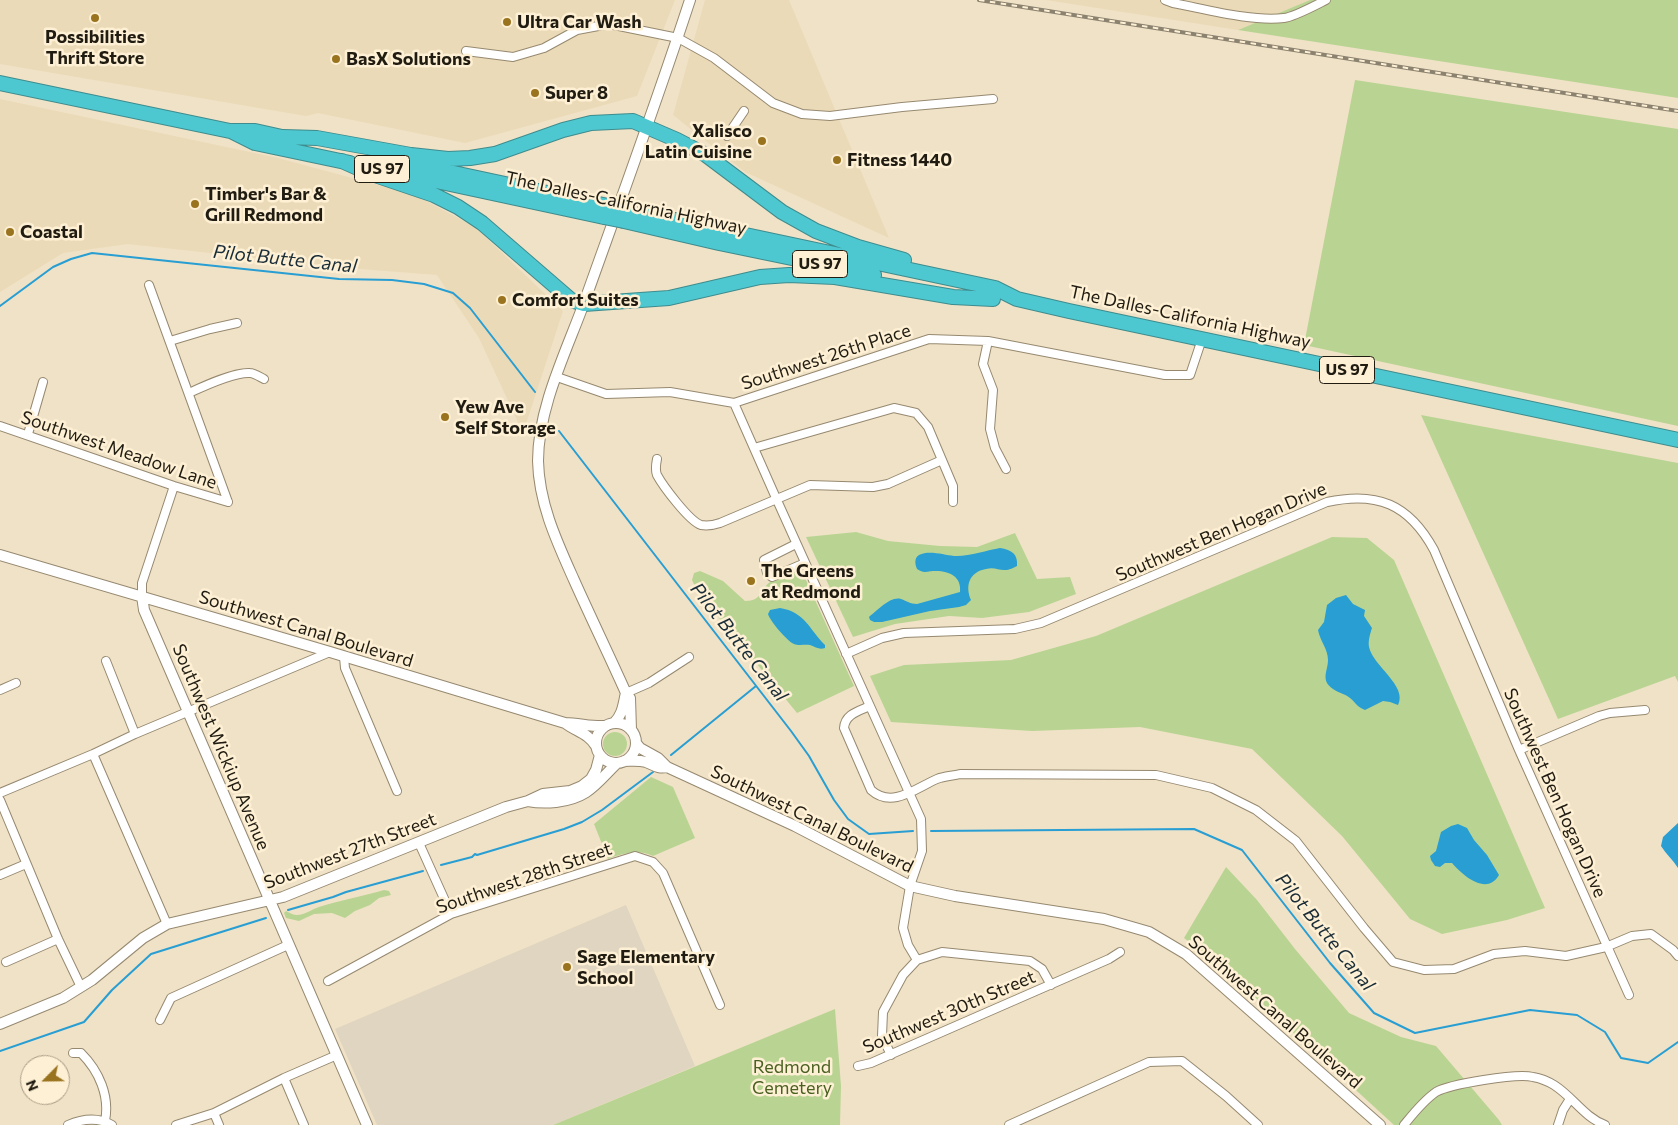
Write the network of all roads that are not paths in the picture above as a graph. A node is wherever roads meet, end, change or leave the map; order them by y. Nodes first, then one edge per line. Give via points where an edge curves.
1 (690, 0) edge
2 (1165, 0) edge
3 (1326, 0) edge
4 (678, 38) junction
5 (466, 51) dead end
6 (0, 83) edge
7 (993, 100) dead end
8 (744, 111) dead end
9 (646, 126) junction
10 (230, 131) junction
11 (727, 136) dead end
12 (283, 137) junction
13 (342, 161) junction
14 (606, 211) junction
15 (626, 216) junction
16 (958, 280) junction
17 (149, 285) dead end
18 (993, 299) junction
19 (1017, 299) junction
20 (584, 304) junction
21 (237, 323) dead end
22 (1202, 339) junction
23 (170, 341) junction
24 (988, 342) junction
25 (557, 377) junction
26 (264, 379) dead end
27 (43, 382) dead end
28 (189, 393) junction
29 (734, 403) junction
30 (0, 426) edge
31 (28, 434) junction
32 (1678, 440) edge
33 (754, 448) junction
34 (657, 459) dead end
35 (942, 460) junction
36 (1006, 469) dead end
37 (174, 486) junction
38 (776, 498) junction
39 (953, 502) dead end
40 (796, 544) junction
41 (0, 555) edge
42 (805, 563) junction
43 (142, 596) junction
44 (330, 652) junction
45 (846, 654) junction
46 (344, 657) junction
47 (689, 657) dead end
48 (106, 661) dead end
49 (16, 683) dead end
50 (0, 690) edge
51 (626, 693) junction
52 (870, 706) junction
53 (1644, 710) dead end
54 (188, 712) junction
55 (565, 723) junction
56 (610, 724) junction
57 (631, 730) junction
58 (135, 734) junction
59 (636, 743) junction
60 (598, 750) junction
61 (1519, 750) junction
62 (93, 754) junction
63 (620, 762) junction
64 (667, 767) junction
65 (397, 791) dead end
66 (0, 793) edge
67 (910, 793) junction
68 (0, 800) edge
69 (528, 801) junction
70 (419, 843) junction
71 (26, 864) junction
72 (0, 875) edge
73 (910, 886) junction
74 (270, 900) junction
75 (451, 914) junction
76 (167, 924) junction
77 (58, 939) junction
78 (288, 945) junction
79 (1606, 947) junction
80 (1120, 952) dead end
81 (1678, 956) edge
82 (917, 960) junction
83 (6, 962) dead end
84 (328, 981) dead end
85 (1051, 985) junction
86 (81, 987) junction
87 (1628, 995) dead end
88 (720, 1005) dead end
89 (160, 1020) dead end
90 (0, 1024) edge
91 (73, 1053) dead end
92 (338, 1055) junction
93 (890, 1055) junction
94 (858, 1066) dead end
95 (284, 1078) junction
96 (1570, 1099) junction
97 (214, 1113) junction
98 (108, 1123) edge
99 (68, 1125) edge
100 (176, 1125) edge
101 (219, 1125) edge
102 (304, 1125) edge
103 (367, 1125) edge
104 (1009, 1125) edge
105 (1258, 1125) edge
106 (1380, 1125) edge
107 (1404, 1125) edge
108 (1558, 1125) edge
109 (1605, 1125) edge

1 - 4 main road
2 - 3 street via 1224,13 1285,18
4 - 5 street via 609,24 577,30 544,48 513,57
4 - 7 street via 714,58 773,103 802,114 830,116
4 - 9 main road
6 - 10 highway, The Dalles-California Highway / US 97
8 - 11 street
9 - 12 highway via 633,121 591,123 496,154 448,159 316,138
9 - 16 highway via 706,154 782,212 816,232
9 - 20 main road
10 - 12 highway, The Dalles-California Highway / US 97 via 255,131
10 - 13 highway, The Dalles-California Highway / US 97 via 255,143
12 - 14 highway, The Dalles-California Highway / US 97
13 - 14 highway, The Dalles-California Highway / US 97
13 - 20 highway via 458,207 482,223 570,300
14 - 15 highway, The Dalles-California Highway / US 97, bridge
15 - 16 highway, The Dalles-California Highway / US 97
15 - 18 highway, The Dalles-California Highway / US 97 via 719,243
16 - 19 highway, The Dalles-California Highway / US 97 via 995,288
17 - 23 street
18 - 19 highway, The Dalles-California Highway / US 97
18 - 20 highway via 953,297 835,277 789,275 760,277 670,298
19 - 22 highway, The Dalles-California Highway / US 97
20 - 25 main road
21 - 23 street
22 - 24 street, Southwest 26th Place via 1190,375 1165,374
22 - 32 highway, The Dalles-California Highway / US 97
23 - 28 street
24 - 29 street, Southwest 26th Place via 929,339
24 - 36 street via 983,364 993,390 990,429
25 - 29 street, Southwest 26th Place via 606,394 670,392
25 - 51 main road via 541,426 538,462 543,498 552,532
26 - 28 street via 250,373
27 - 31 street
28 - 37 street, Southwest Meadow Lane via 228,502
29 - 33 street
30 - 31 street, Southwest Meadow Lane
31 - 37 street, Southwest Meadow Lane
33 - 35 street via 894,408 916,412 928,427
33 - 38 street
34 - 38 street via 657,474 686,514 700,524 715,524
35 - 38 street via 873,488 810,485
35 - 39 street via 953,486
37 - 43 street, Southwest Wickiup Avenue via 142,583
38 - 40 street
40 - 42 street
40 - 42 street via 764,560 767,573 772,577
41 - 43 main road, Southwest Canal Boulevard
42 - 45 street
43 - 44 main road, Southwest Canal Boulevard
43 - 54 main road, Southwest Wickiup Avenue via 144,610
44 - 46 main road, Southwest Canal Boulevard
44 - 54 street
45 - 52 street
45 - 61 street, Southwest Ben Hogan Drive via 882,638 904,633 1015,629 1041,624 1327,502 1371,498 1403,512 1427,536
46 - 55 main road, Southwest Canal Boulevard
46 - 65 street via 345,668
47 - 51 street via 650,683
48 - 58 street
49 - 50 street
51 - 56 main road via 620,718
51 - 57 main road via 630,698
52 - 67 street
52 - 67 street via 848,717 844,728 871,790 889,798
53 - 61 street via 1599,716
54 - 58 street
54 - 74 main road, Southwest Wickiup Avenue
55 - 56 main road via 597,727
55 - 60 main road, Southwest Canal Boulevard via 591,738
56 - 57 main road via 622,724
56 - 60 main road via 598,734
57 - 59 main road
58 - 62 street
59 - 63 main road via 633,752
59 - 64 main road, Southwest Canal Boulevard
60 - 63 main road via 607,761
60 - 69 main road, Southwest 27th Street via 596,770 582,786 543,794
61 - 79 street, Southwest Ben Hogan Drive
62 - 66 street
62 - 76 street
63 - 64 main road, Southwest Canal Boulevard via 636,760 660,768
63 - 69 main road, Southwest 27th Street via 582,796 540,804
64 - 73 main road, Southwest Canal Boulevard via 794,826
67 - 73 street via 921,819 922,851
67 - 79 street via 939,778 960,774 1156,775 1212,788 1256,810 1296,841 1393,962 1424,970 1454,969 1494,954 1525,950 1566,956
68 - 71 street
69 - 70 main road, Southwest 27th Street via 506,806
70 - 74 main road, Southwest 27th Street
70 - 75 street
71 - 72 street
71 - 77 street
73 - 82 street via 903,928
73 - 106 main road, Southwest Canal Boulevard via 1104,919 1150,932 1186,954
74 - 76 main road, Southwest 27th Street
74 - 78 main road, Southwest Wickiup Avenue
75 - 84 street, Southwest 28th Street
75 - 88 street, Southwest 28th Street via 635,856 653,862 664,873
76 - 86 main road, Southwest 27th Street
77 - 83 street
77 - 86 street
78 - 89 street via 171,998
78 - 92 main road, Southwest Wickiup Avenue
79 - 81 street via 1632,936 1650,934
79 - 87 street, Southwest Ben Hogan Drive
80 - 85 street, Southwest 30th Street
82 - 85 street via 942,952 1030,961 1042,968
82 - 93 street via 903,975 883,1012 882,1036
85 - 93 street, Southwest 30th Street
86 - 90 main road, Southwest 27th Street via 63,998
91 - 98 street via 81,1053 99,1078 105,1095
92 - 95 street
92 - 103 main road, Southwest Wickiup Avenue
93 - 94 street, Southwest 30th Street
95 - 97 street
95 - 102 street
96 - 107 street via 1547,1082 1532,1076 1513,1076 1438,1091
96 - 108 street
96 - 109 street via 1595,1121
97 - 100 street
97 - 101 street
98 - 99 street via 90,1119
104 - 105 street via 1149,1062 1182,1061

